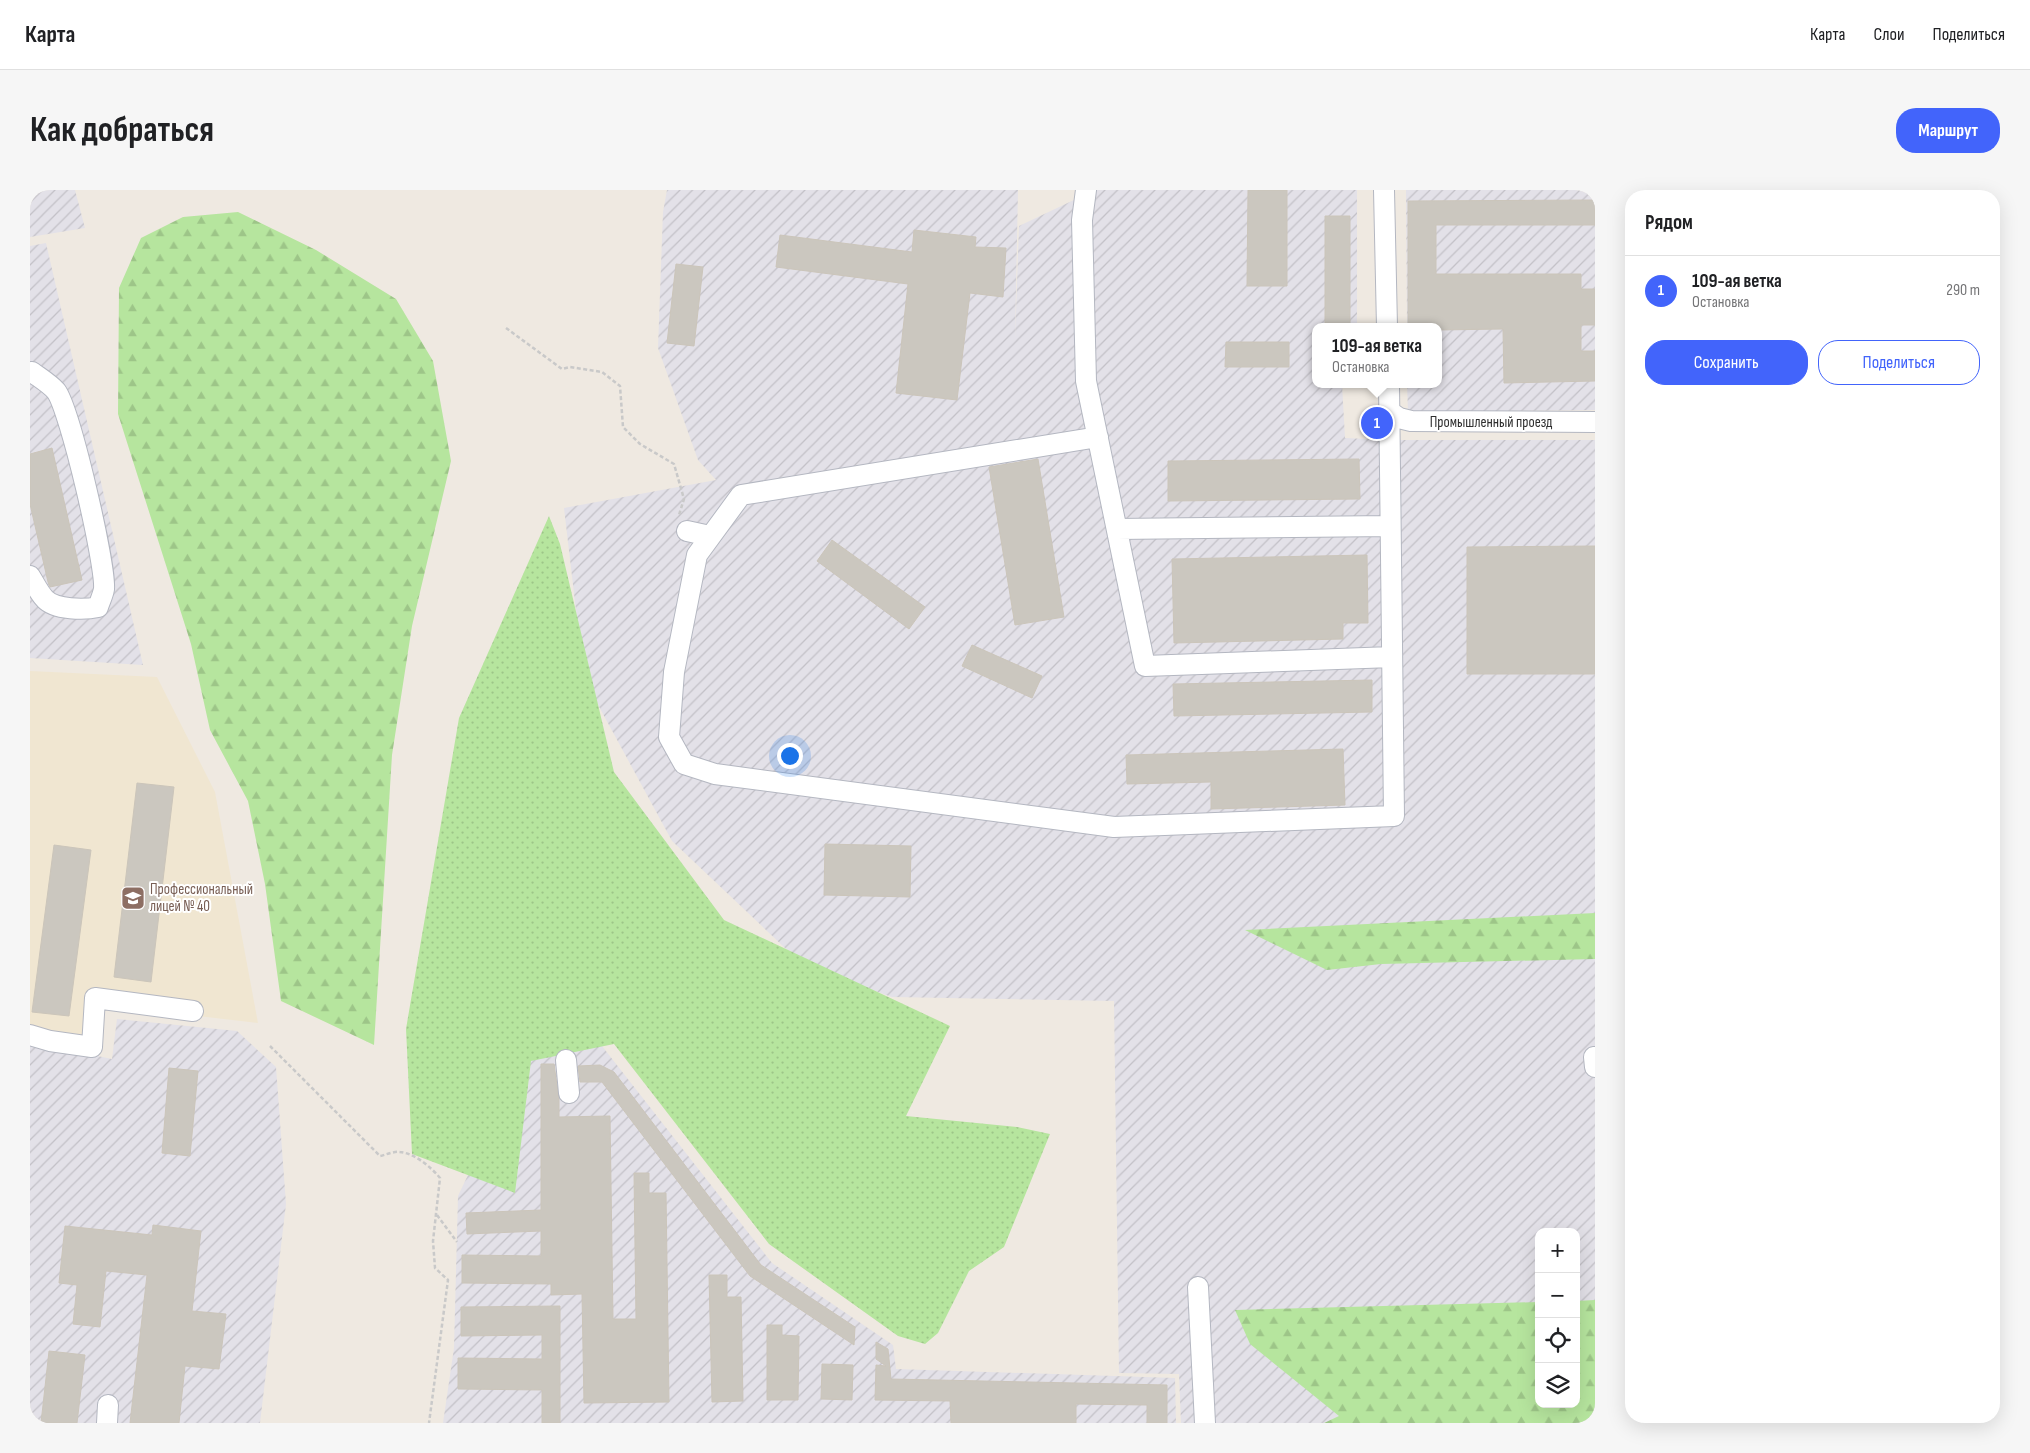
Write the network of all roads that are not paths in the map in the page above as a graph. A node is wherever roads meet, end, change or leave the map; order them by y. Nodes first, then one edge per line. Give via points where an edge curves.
1 (1086, 190) edge
2 (1384, 190) edge
3 (1387, 323) edge
4 (31, 367) edge
5 (1389, 388) edge
6 (1389, 411) junction
7 (1595, 422) edge
8 (1098, 437) junction
9 (1390, 526) junction
10 (1116, 528) junction
11 (687, 531) road end
12 (710, 536) junction
13 (30, 576) edge
14 (1392, 657) junction
15 (193, 1010) dead end
16 (30, 1035) edge
17 (566, 1060) dead end
18 (569, 1092) dead end
19 (1198, 1287) dead end
20 (1205, 1423) edge

1 - 8 street via 1082,220 1086,381
2 - 3 street
4 - 13 street via 56,392 65,412 102,564 104,589 98,607 83,610 65,607 46,601
5 - 6 street
6 - 7 street, Промышленный проезд via 1411,421
6 - 9 street
8 - 10 street
8 - 12 street via 740,495
9 - 10 street
9 - 14 street
10 - 14 street via 1145,666
11 - 12 street
12 - 14 street via 697,555 674,672 669,737 684,764 715,774 1114,827 1394,816
15 - 16 street via 95,998 92,1047
17 - 18 street
19 - 20 street

